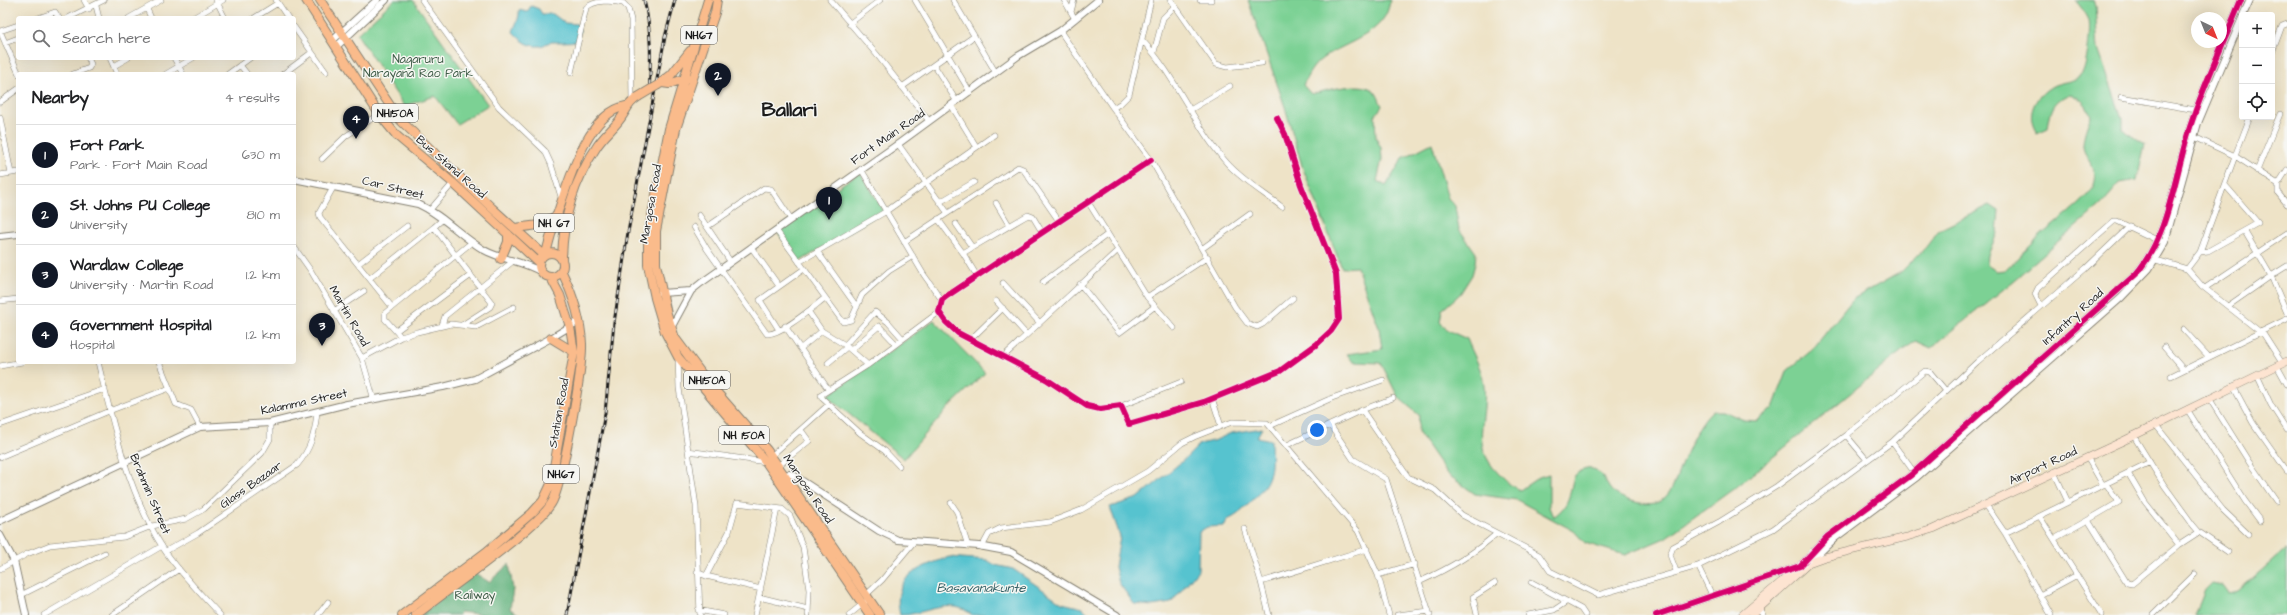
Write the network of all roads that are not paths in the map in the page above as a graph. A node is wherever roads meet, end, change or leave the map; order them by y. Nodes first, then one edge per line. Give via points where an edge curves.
1 (84, 0) edge
2 (104, 0) edge
3 (161, 0) edge
4 (224, 0) edge
5 (306, 0) edge
6 (320, 0) edge
7 (377, 0) edge
8 (386, 0) edge
9 (422, 0) edge
10 (708, 0) edge
11 (717, 0) edge
12 (830, 0) edge
13 (915, 0) edge
14 (953, 0) edge
15 (1064, 0) edge
16 (1074, 0) edge
17 (1098, 0) edge
18 (1151, 0) edge
19 (1171, 0) edge
20 (1200, 0) edge
21 (1211, 0) edge
22 (2241, 0) edge
23 (2250, 0) edge
24 (616, 1) edge
25 (877, 1) edge
26 (217, 2) edge
27 (277, 2) edge
28 (96, 6) junction
29 (1175, 6) junction
30 (89, 9) junction
31 (147, 9) junction
32 (1071, 12) junction
33 (2244, 12) edge
34 (44, 16) edge
35 (58, 16) edge
36 (73, 16) edge
37 (98, 16) edge
38 (133, 16) edge
39 (151, 16) edge
40 (196, 16) edge
41 (224, 16) edge
42 (257, 16) edge
43 (287, 16) edge
44 (1075, 19) junction
45 (849, 24) junction
46 (2287, 24) edge
47 (2239, 25) edge
48 (16, 26) edge
49 (296, 30) edge
50 (0, 31) edge
51 (1060, 31) junction
52 (344, 36) junction
53 (973, 37) junction
54 (16, 39) edge
55 (1142, 40) junction
56 (5, 43) junction
57 (335, 43) junction
58 (695, 45) junction
59 (2274, 48) edge
60 (1154, 52) junction
61 (311, 53) junction
62 (948, 55) junction
63 (89, 60) edge
64 (111, 60) edge
65 (124, 60) edge
66 (175, 60) edge
67 (190, 60) edge
68 (247, 60) edge
69 (1262, 63) dead end
70 (240, 65) junction
71 (934, 65) junction
72 (114, 66) junction
73 (179, 67) junction
74 (686, 70) junction
75 (18, 72) edge
76 (78, 72) edge
77 (116, 72) edge
78 (170, 72) edge
79 (182, 72) edge
80 (231, 72) edge
81 (245, 72) edge
82 (286, 72) edge
83 (326, 72) dead end
84 (572, 72) dead end
85 (996, 72) junction
86 (694, 74) junction
87 (671, 75) junction
88 (683, 79) junction
89 (663, 84) junction
90 (1230, 86) dead end
91 (902, 87) junction
92 (16, 90) edge
93 (970, 92) junction
94 (2121, 97) dead end
95 (0, 102) edge
96 (632, 102) junction
97 (954, 103) junction
98 (680, 104) junction
99 (1113, 108) junction
100 (1190, 110) junction
101 (2196, 110) junction
102 (380, 114) junction
103 (2280, 114) dead end
104 (0, 117) edge
105 (1277, 118) dead end
106 (2249, 120) edge
107 (929, 122) junction
108 (994, 135) dead end
109 (2191, 136) junction
110 (898, 144) junction
111 (976, 146) junction
112 (2235, 156) junction
113 (322, 159) dead end
114 (1151, 160) junction
115 (861, 169) junction
116 (2287, 170) edge
117 (2257, 171) junction
118 (16, 172) edge
119 (11, 173) junction
120 (0, 175) edge
121 (296, 179) edge
122 (974, 182) dead end
123 (453, 183) junction
124 (926, 183) junction
125 (2278, 184) junction
126 (2225, 185) junction
127 (334, 186) junction
128 (562, 196) junction
129 (940, 202) junction
130 (1088, 202) junction
131 (996, 203) dead end
132 (2287, 204) edge
133 (1282, 207) dead end
134 (430, 210) junction
135 (886, 212) junction
136 (947, 212) junction
137 (699, 214) dead end
138 (1250, 214) dead end
139 (558, 215) junction
140 (443, 219) junction
141 (791, 219) junction
142 (938, 219) junction
143 (1059, 221) junction
144 (956, 224) dead end
145 (1009, 225) junction
146 (407, 226) dead end
147 (2130, 226) junction
148 (434, 227) junction
149 (694, 227) dead end
150 (707, 227) junction
151 (515, 228) junction
152 (776, 230) junction
153 (1042, 232) junction
154 (2245, 232) junction
155 (2287, 233) edge
156 (16, 234) edge
157 (508, 234) junction
158 (1108, 234) junction
159 (0, 236) edge
160 (2157, 240) junction
161 (472, 242) junction
162 (904, 242) junction
163 (2165, 242) junction
164 (751, 247) junction
165 (972, 248) junction
166 (1203, 248) junction
167 (296, 250) edge
168 (1118, 250) junction
169 (817, 251) junction
170 (2200, 252) junction
171 (963, 253) junction
172 (2259, 253) junction
173 (545, 254) junction
174 (457, 256) junction
175 (913, 256) junction
176 (1208, 257) junction
177 (562, 258) junction
178 (501, 259) junction
179 (2156, 260) junction
180 (730, 261) junction
181 (512, 262) junction
182 (799, 262) junction
183 (539, 263) junction
184 (358, 264) junction
185 (2287, 266) edge
186 (721, 269) junction
187 (804, 269) junction
188 (2187, 269) junction
189 (541, 272) junction
190 (562, 272) junction
191 (471, 275) junction
192 (977, 276) junction
193 (2271, 276) junction
194 (370, 278) junction
195 (551, 278) junction
196 (1043, 282) dead end
197 (1003, 283) dead end
198 (1080, 284) junction
199 (779, 286) junction
200 (481, 288) junction
201 (2205, 288) junction
202 (364, 291) dead end
203 (691, 291) junction
204 (661, 293) junction
205 (1147, 297) junction
206 (825, 298) junction
207 (1293, 298) dead end
208 (16, 299) edge
209 (942, 300) junction
210 (996, 300) dead end
211 (0, 301) edge
212 (1154, 306) junction
213 (2041, 306) junction
214 (2228, 306) junction
215 (514, 307) dead end
216 (857, 307) junction
217 (392, 308) junction
218 (1004, 308) junction
219 (334, 311) junction
220 (808, 311) junction
221 (940, 312) junction
222 (2287, 312) edge
223 (2287, 319) edge
224 (579, 321) junction
225 (1039, 322) junction
226 (442, 325) junction
227 (462, 326) junction
228 (785, 326) junction
229 (570, 327) junction
230 (1174, 328) dead end
231 (2183, 329) dead end
232 (668, 330) junction
233 (779, 330) junction
234 (396, 331) junction
235 (822, 331) junction
236 (2262, 333) junction
237 (1026, 334) junction
238 (401, 337) junction
239 (551, 338) junction
240 (903, 339) junction
241 (971, 339) junction
242 (896, 344) junction
243 (848, 347) junction
244 (2164, 347) dead end
245 (802, 348) junction
246 (574, 352) junction
247 (678, 356) junction
248 (1004, 356) junction
249 (2209, 357) junction
250 (362, 358) junction
251 (16, 363) edge
252 (828, 363) dead end
253 (2282, 363) edge
254 (99, 364) edge
255 (160, 364) edge
256 (868, 365) junction
257 (0, 366) edge
258 (2183, 369) junction
259 (2257, 375) junction
260 (2171, 376) dead end
261 (1383, 380) dead end
262 (1181, 382) dead end
263 (2287, 384) edge
264 (2233, 386) junction
265 (170, 388) junction
266 (105, 389) junction
267 (828, 389) junction
268 (1946, 391) junction
269 (1212, 398) junction
270 (1393, 398) dead end
271 (2209, 398) junction
272 (374, 400) junction
273 (828, 405) junction
274 (1121, 406) junction
275 (2187, 409) junction
276 (109, 410) junction
277 (1362, 410) junction
278 (317, 412) junction
279 (270, 423) junction
280 (2155, 424) junction
281 (0, 425) edge
282 (1330, 425) junction
283 (1222, 426) junction
284 (1272, 426) junction
285 (200, 427) junction
286 (801, 430) junction
287 (2287, 430) edge
288 (1846, 435) junction
289 (2133, 435) junction
290 (1892, 442) junction
291 (1287, 445) junction
292 (688, 451) junction
293 (0, 457) edge
294 (2087, 457) junction
295 (768, 459) junction
296 (1867, 460) junction
297 (124, 462) junction
298 (2150, 462) junction
299 (778, 466) junction
300 (900, 466) dead end
301 (2287, 471) edge
302 (1914, 472) junction
303 (2054, 472) junction
304 (2128, 473) junction
305 (781, 476) junction
306 (2105, 484) junction
307 (2276, 501) dead end
308 (2068, 502) junction
309 (951, 503) dead end
310 (1986, 505) junction
311 (544, 507) junction
312 (778, 509) junction
313 (2040, 516) junction
314 (2088, 520) junction
315 (0, 521) edge
316 (2260, 521) dead end
317 (152, 526) junction
318 (1245, 529) dead end
319 (2199, 532) junction
320 (2005, 533) junction
321 (1496, 534) junction
322 (2248, 534) dead end
323 (0, 535) edge
324 (2054, 539) junction
325 (913, 543) junction
326 (2178, 545) junction
327 (162, 546) junction
328 (968, 546) junction
329 (982, 547) junction
330 (1367, 548) junction
331 (166, 551) junction
332 (2228, 552) dead end
333 (105, 553) dead end
334 (14, 561) junction
335 (1809, 563) junction
336 (1415, 564) junction
337 (1698, 566) junction
338 (1800, 566) junction
339 (0, 569) edge
340 (179, 570) junction
341 (1676, 571) junction
342 (696, 572) junction
343 (2195, 574) dead end
344 (1378, 575) junction
345 (2077, 575) junction
346 (706, 576) junction
347 (1421, 581) junction
348 (1261, 582) junction
349 (1531, 582) dead end
350 (1495, 583) dead end
351 (760, 589) junction
352 (23, 594) junction
353 (1712, 595) junction
354 (2040, 595) junction
355 (759, 597) junction
356 (866, 600) junction
357 (328, 602) dead end
358 (1566, 602) junction
359 (808, 612) edge
360 (1761, 612) edge
361 (699, 613) edge
362 (1430, 613) edge
363 (26, 615) edge
364 (44, 615) edge
365 (112, 615) edge
366 (220, 615) edge
367 (318, 615) edge
368 (402, 615) edge
369 (416, 615) edge
370 (724, 615) edge
371 (755, 615) edge
372 (850, 615) edge
373 (870, 615) edge
374 (880, 615) edge
375 (1117, 615) edge
376 (1269, 615) edge
377 (1389, 615) edge
378 (1397, 615) edge
379 (1477, 615) edge
380 (1528, 615) edge
381 (1585, 615) edge
382 (1656, 615) edge
383 (1742, 615) edge
384 (1752, 615) edge
385 (2051, 615) edge
386 (2102, 615) edge
387 (2152, 615) edge

1 - 30 street
2 - 28 street
3 - 31 street
4 - 26 street
5 - 57 highway, Bus Stand Road / NH150A
6 - 52 highway, Bus Stand Road / NH150A
7 - 52 street
8 - 52 street
9 - 128 street via 499,107 545,151
10 - 58 highway, NH67
11 - 86 highway, Margosa Road / NH67
12 - 45 street
13 - 62 street
14 - 53 street
15 - 32 street
16 - 32 street
17 - 44 street, Fort Main Road
18 - 55 street
19 - 29 street
20 - 21 street
22 - 101 street, Infantry Road
23 - 33 street
24 - 84 street via 596,1 586,8
24 - 96 street via 628,8 631,20
25 - 45 street
26 - 40 street
26 - 41 street
27 - 42 street
27 - 43 street
28 - 30 street
28 - 37 street
29 - 60 street via 1163,18
29 - 69 street via 1216,64 1227,67
30 - 36 street
31 - 38 street
31 - 39 street
32 - 44 street
34 - 35 street via 55,12
44 - 51 street, Fort Main Road
45 - 91 street
46 - 59 street via 2282,26
47 - 109 street, Infantry Road
48 - 50 street
49 - 61 street
50 - 56 street
51 - 85 street, Fort Main Road
51 - 99 street
52 - 57 street
52 - 151 highway, Bus Stand Road / NH150A via 399,119
53 - 62 street
53 - 85 street
54 - 56 street
55 - 60 street
55 - 99 street via 1129,95
56 - 75 street
57 - 102 highway, Bus Stand Road / NH150A
58 - 74 highway, NH67
58 - 87 highway
60 - 100 street
61 - 82 street
61 - 83 street
62 - 71 street
62 - 93 street
63 - 76 street via 89,68
64 - 72 street
65 - 72 street
66 - 73 street
67 - 73 street
68 - 70 street
70 - 80 street
70 - 81 street
71 - 91 street
71 - 97 street
72 - 77 street
73 - 78 street
73 - 79 street
74 - 86 highway
74 - 87 highway
74 - 88 highway, NH150A
85 - 93 street, Fort Main Road
86 - 88 highway
86 - 98 highway, Margosa Road / NH150A
87 - 89 highway
88 - 89 highway
88 - 98 highway, NH150A
89 - 96 highway, bridge
89 - 98 highway
90 - 100 street
91 - 107 street
92 - 95 street
93 - 97 street, Fort Main Road
94 - 101 street
96 - 128 highway via 616,108 603,119 584,145
96 - 177 highway, NH67 via 607,133 584,170 570,202
97 - 107 street, Fort Main Road
97 - 111 street
98 - 204 highway, Margosa Road / NH150A via 656,231 655,254
98 - 232 highway via 657,184 647,248 655,298
99 - 114 street
100 - 133 street via 1231,168
101 - 109 street, Infantry Road
102 - 113 street via 346,136
102 - 123 highway, Bus Stand Road / NH150A via 397,136
103 - 117 street
104 - 119 street
105 - 269 street via 1336,274 1339,319 1330,331 1286,368
106 - 112 street
107 - 110 street, Fort Main Road
108 - 111 street
109 - 112 street
109 - 160 street, Infantry Road
109 - 163 street, Infantry Road
110 - 115 street, Fort Main Road
110 - 124 street
111 - 124 street
112 - 117 street
112 - 126 street
114 - 130 street
114 - 166 street
115 - 135 street
115 - 141 street, Fort Main Road
116 - 125 street
117 - 125 street
118 - 119 street
119 - 120 street
121 - 127 street, Car Street
122 - 129 street
123 - 134 street
123 - 157 highway, Bus Stand Road / NH150A
124 - 129 street
124 - 135 street
125 - 132 street via 2278,193
126 - 154 street via 2258,220 2257,225
126 - 170 street
127 - 134 street, Car Street via 406,201
127 - 184 street via 319,213 320,217
128 - 139 highway, NH 67
129 - 136 street
130 - 143 street
130 - 158 street
131 - 145 street
134 - 140 street, Car Street
135 - 162 street
135 - 169 street
136 - 142 street
136 - 143 street via 1018,167 1023,169
137 - 150 street
138 - 166 street
139 - 151 highway via 539,224
139 - 173 highway, NH 67
140 - 148 street
140 - 161 street, Car Street
141 - 150 street via 770,189 764,188
141 - 152 street, Fort Main Road
142 - 162 street
142 - 171 street
143 - 153 street
144 - 165 street
145 - 153 street via 1031,215
145 - 165 street
146 - 184 street
147 - 160 street
147 - 213 street
147 - 213 street via 2117,221 2111,223 2038,288 2035,294
148 - 174 street
148 - 194 street
149 - 186 street
150 - 180 street
151 - 173 highway, Bus Stand Road / NH150A
152 - 164 street, Fort Main Road
152 - 182 street
153 - 192 street
154 - 170 street via 2208,251
154 - 172 street
155 - 172 street
156 - 159 street
157 - 178 highway via 508,242
157 - 183 highway, Bus Stand Road / NH150A
158 - 168 street
158 - 196 street
160 - 163 street
160 - 302 street, Infantry Road via 2143,267 2132,279
161 - 174 street
161 - 178 street, Car Street
162 - 175 street
163 - 179 street, Infantry Road
164 - 180 street, Fort Main Road
164 - 199 street
165 - 171 street
166 - 176 street
167 - 219 street, Martin Road
168 - 198 street
168 - 205 street
169 - 182 street
169 - 216 street
170 - 188 street
171 - 192 street
172 - 193 street
172 - 201 street
173 - 177 highway via 555,253
173 - 183 highway
174 - 191 street
174 - 217 street
175 - 209 street
175 - 216 street via 875,282 862,295
176 - 205 street
176 - 207 street via 1235,307 1252,326 1263,324
177 - 190 highway, NH67
178 - 181 street, Car Street
179 - 188 street
179 - 335 street, Infantry Road via 2121,298 1982,420 1902,489 1830,541
180 - 186 street, Fort Main Road
181 - 189 street, Car Street via 533,267
181 - 200 street
182 - 187 street
183 - 189 highway
184 - 194 street
185 - 193 street
186 - 203 street, Fort Main Road
186 - 233 street via 763,332 770,334
187 - 199 street
187 - 206 street
188 - 201 street
189 - 195 highway
190 - 195 highway
190 - 224 highway, Station Road / NH67
191 - 200 street
191 - 234 street
192 - 209 street
193 - 214 street
193 - 222 street
194 - 217 street
195 - 229 highway, Station Road / NH67 via 560,295
197 - 225 street
198 - 212 street via 1119,333
198 - 225 street
199 - 233 street via 760,300
200 - 226 street via 445,316
200 - 227 street via 492,306
201 - 214 street
202 - 219 street
203 - 204 street
203 - 232 street, Fort Main Road
204 - 232 highway, Margosa Road / NH150A
205 - 212 street
206 - 216 street via 843,322 851,320
206 - 220 street
208 - 211 street
209 - 221 street
210 - 218 street
212 - 230 street
213 - 268 street
214 - 236 street
215 - 227 street via 476,327
217 - 234 street via 384,317
218 - 237 street
218 - 241 street
219 - 250 street, Martin Road
220 - 228 street
220 - 235 street
221 - 240 street
221 - 241 street via 950,327
223 - 236 street
224 - 229 street, Kalamma Street
224 - 311 highway, Station Road / NH67 via 582,353 571,418 557,491
225 - 237 street
226 - 227 street
226 - 238 street
228 - 233 street
228 - 245 street
229 - 239 street, Kalamma Street
229 - 246 highway, Station Road / NH67
231 - 249 street
232 - 247 highway, Margosa Road / NH 150A via 671,345
232 - 295 highway, Margosa Road / NH150A
234 - 238 street
235 - 243 street
235 - 245 street
236 - 249 street
236 - 253 street
237 - 248 street
238 - 250 street
239 - 246 highway
239 - 272 street, Kalamma Street via 475,379
240 - 242 street
240 - 243 street via 875,312
241 - 248 street
242 - 243 street via 879,326
242 - 256 street
243 - 252 street
243 - 256 street
244 - 258 street
245 - 267 street
246 - 311 highway, Station Road / NH67 via 551,484
247 - 292 street
247 - 295 highway, Margosa Road / NH 150A
248 - 274 street via 1087,406 1100,409
249 - 258 street
250 - 272 street, Martin Road
251 - 257 street
253 - 259 main road, Airport Road
253 - 263 street
254 - 266 street, Brahmin Street
255 - 265 street
256 - 267 street
258 - 260 street
259 - 264 main road, Airport Road
259 - 287 street via 2271,405
261 - 284 street via 1332,398
262 - 274 street
264 - 271 main road, Airport Road
264 - 301 street via 2257,429
265 - 276 street
265 - 285 street via 176,404 191,410
266 - 276 street, Brahmin Street
266 - 281 street
267 - 273 street via 821,397
268 - 288 street via 1930,372 1925,372
268 - 290 street
269 - 274 street via 1129,424
269 - 283 street
270 - 277 street
271 - 275 main road, Airport Road
271 - 307 street
272 - 278 street, Kalamma Street
273 - 286 street
273 - 300 street via 860,433 886,451
275 - 280 main road, Airport Road
275 - 316 street via 2232,482
276 - 293 street
276 - 297 street, Brahmin Street
277 - 282 street
277 - 321 street via 1408,477 1435,490 1462,515
278 - 279 street, Kalamma Street
278 - 331 street, Glass Bazaar via 312,442 297,465 209,526
279 - 285 street, Kalamma Street
279 - 317 street via 270,439 267,446 210,505 186,519
280 - 289 main road, Airport Road
280 - 322 street via 2223,510
282 - 291 street
282 - 336 street via 1353,459 1386,479 1396,517
283 - 284 street via 1232,422 1254,422 1268,423
283 - 329 street via 1182,443 1148,471 1082,510 1050,522 1001,528 989,534
284 - 291 street
285 - 297 street, Kalamma Street
286 - 295 street
286 - 299 street via 809,442
288 - 296 street
288 - 341 street via 1777,486 1673,547 1670,555
289 - 294 main road, Airport Road
289 - 298 street
290 - 296 street
290 - 302 street
291 - 330 street via 1358,531
292 - 295 street
292 - 342 street via 697,522
294 - 303 main road, Airport Road
294 - 306 street
295 - 299 highway, Margosa Road / NH150A
295 - 305 highway, Margosa Road / NH 150A
296 - 337 street via 1773,529
297 - 315 street, Kalamma Street
297 - 317 street, Brahmin Street
298 - 304 street
298 - 319 street
299 - 305 highway, Margosa Road / NH150A
302 - 338 street, Infantry Road via 1827,537
303 - 308 street
303 - 310 main road, Airport Road
304 - 306 street
304 - 326 street via 2145,502
305 - 325 street via 790,474 879,531 898,540
305 - 356 highway, Margosa Road / NH150A
306 - 308 street
306 - 314 street via 2119,502
308 - 313 street
309 - 328 street via 957,512
310 - 320 street
310 - 335 main road, Airport Road via 1933,529
311 - 368 highway, Station Road / NH67
311 - 369 highway, Station Road / NH67 via 502,550
312 - 346 street via 737,502 729,532
312 - 351 street
312 - 359 street via 787,511 803,547 809,590
313 - 320 street
313 - 324 street
314 - 324 street
314 - 326 street via 2128,583 2132,584
317 - 327 street, Brahmin Street
317 - 334 street via 124,537 50,545
318 - 348 street
319 - 326 street
319 - 332 street
320 - 354 street
321 - 341 street via 1539,555 1550,571 1598,595
321 - 347 street via 1452,566
323 - 334 street
324 - 345 street
325 - 328 street
325 - 356 street
327 - 331 street, Brahmin Street
327 - 364 street
328 - 329 street
329 - 375 street via 1011,552
330 - 344 street
330 - 348 street
331 - 340 street, Brahmin Street
333 - 352 street
334 - 339 street
334 - 352 street
335 - 338 main road, Airport Road
335 - 360 main road
336 - 344 street
336 - 347 street
337 - 341 street
337 - 353 street
338 - 353 street
338 - 383 main road, Airport Road
340 - 365 street
340 - 366 street, Brahmin Street
342 - 346 street
342 - 361 street
343 - 387 street
344 - 377 street
345 - 354 street
345 - 386 street
346 - 351 street
347 - 362 street
348 - 376 street
349 - 358 street
350 - 379 street via 1473,597
351 - 355 street
352 - 363 street
353 - 382 street
354 - 385 street
355 - 359 street
355 - 371 street
356 - 372 street
356 - 373 highway, Margosa Road
356 - 374 highway, Margosa Road / NH150A
357 - 367 street
358 - 380 street via 1554,610
358 - 381 street via 1581,609
360 - 384 main road
361 - 370 street
362 - 378 street

